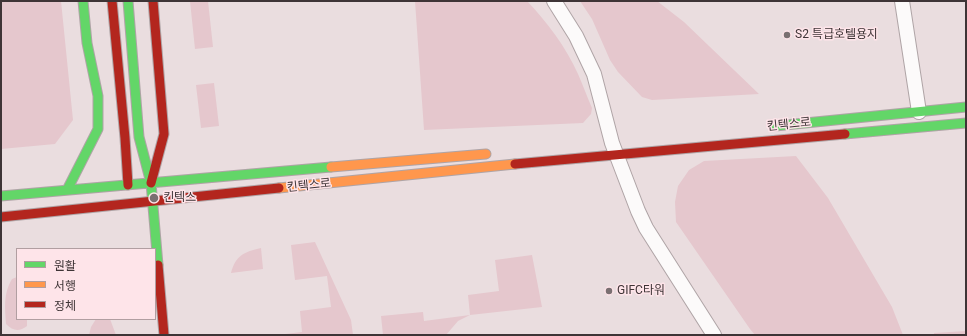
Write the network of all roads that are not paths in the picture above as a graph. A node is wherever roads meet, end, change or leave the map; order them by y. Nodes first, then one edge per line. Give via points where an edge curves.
1 (83, 1) edge
2 (112, 1) edge
3 (128, 1) edge
4 (153, 1) edge
5 (554, 1) edge
6 (902, 1) edge
7 (966, 107) edge
8 (918, 112) junction
9 (966, 123) edge
10 (769, 127) dead end
11 (613, 146) junction
12 (494, 154) dead end
13 (151, 182) junction
14 (128, 185) junction
15 (67, 190) junction
16 (1, 196) edge
17 (152, 202) junction
18 (1, 217) edge
19 (164, 335) edge
20 (714, 335) edge

1 - 15 main road via 87,43 98,96 98,129
2 - 14 main road
3 - 13 main road via 139,138
4 - 13 main road via 164,134
5 - 11 street via 576,36 594,74
6 - 8 street
7 - 8 main road, 킨텍스로
8 - 10 main road, 킨텍스로
9 - 11 main road, 킨텍스로
11 - 17 main road, 킨텍스로
11 - 20 street via 646,228
12 - 13 main road, 킨텍스로
13 - 14 main road, 킨텍스로
13 - 17 main road
14 - 15 main road, 킨텍스로
15 - 16 main road, 킨텍스로
17 - 18 main road, 킨텍스로
17 - 19 main road

